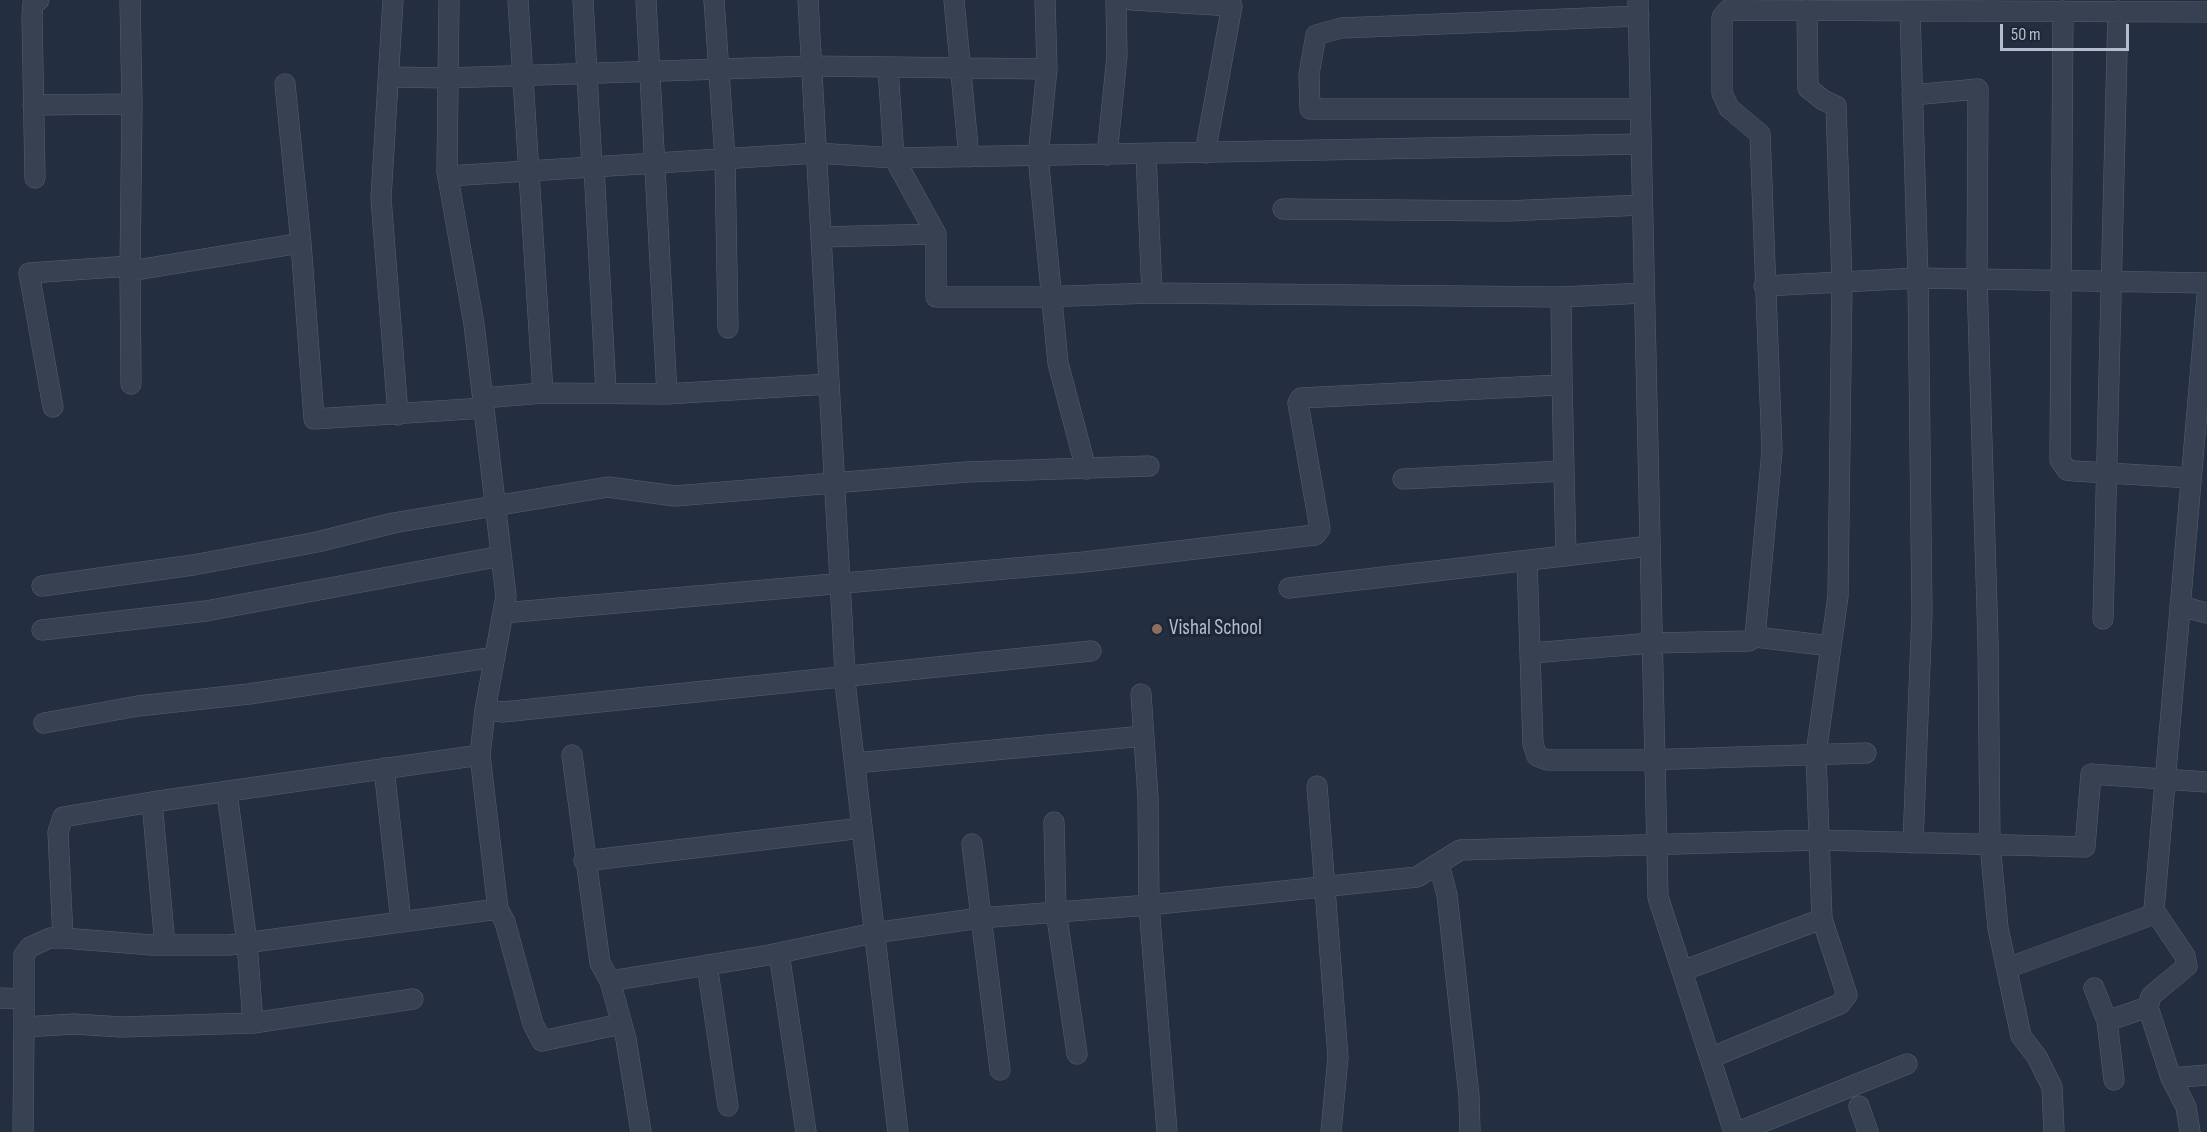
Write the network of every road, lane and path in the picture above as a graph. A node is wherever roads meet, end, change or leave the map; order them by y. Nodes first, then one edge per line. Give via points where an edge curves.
1 (39, 0) edge
2 (130, 0) edge
3 (393, 0) edge
4 (449, 0) edge
5 (518, 0) edge
6 (583, 0) edge
7 (646, 0) edge
8 (714, 0) edge
9 (808, 0) edge
10 (954, 0) edge
11 (1045, 0) edge
12 (1116, 0) edge
13 (1132, 0) edge
14 (1638, 8) edge
15 (1807, 10) junction
16 (1911, 11) junction
17 (2063, 11) junction
18 (2118, 11) junction
19 (2207, 12) edge
20 (812, 66) junction
21 (888, 68) junction
22 (720, 69) junction
23 (958, 69) junction
24 (1047, 69) junction
25 (650, 71) junction
26 (586, 73) junction
27 (524, 76) junction
28 (389, 77) junction
29 (448, 78) junction
30 (285, 84) dead end
31 (1912, 95) junction
32 (132, 104) junction
33 (33, 105) junction
34 (1640, 109) junction
35 (1641, 144) junction
36 (817, 153) junction
37 (1205, 153) junction
38 (1146, 154) junction
39 (1107, 155) junction
40 (1038, 156) junction
41 (969, 157) junction
42 (894, 158) junction
43 (724, 159) junction
44 (656, 163) junction
45 (593, 167) junction
46 (528, 171) junction
47 (448, 176) junction
48 (34, 178) dead end
49 (1642, 205) junction
50 (1283, 209) dead end
51 (936, 234) junction
52 (821, 237) junction
53 (302, 243) junction
54 (130, 268) junction
55 (1918, 278) junction
56 (1977, 278) junction
57 (2061, 280) junction
58 (1842, 281) junction
59 (2110, 281) junction
60 (2207, 283) edge
61 (1764, 286) junction
62 (1152, 293) junction
63 (1644, 293) junction
64 (2207, 296) edge
65 (1051, 297) junction
66 (1561, 297) junction
67 (728, 328) dead end
68 (2204, 360) edge
69 (1562, 381) junction
70 (131, 384) dead end
71 (829, 384) junction
72 (606, 392) junction
73 (543, 393) junction
74 (667, 394) junction
75 (483, 403) junction
76 (53, 407) dead end
77 (398, 415) junction
78 (1149, 466) dead end
79 (1086, 469) junction
80 (1564, 471) junction
81 (2106, 472) junction
82 (2191, 478) junction
83 (1403, 479) dead end
84 (835, 481) junction
85 (494, 506) junction
86 (1650, 546) junction
87 (501, 556) junction
88 (1566, 556) junction
89 (1527, 561) junction
90 (840, 582) junction
91 (42, 586) dead end
92 (1289, 588) dead end
93 (2180, 606) junction
94 (503, 613) junction
95 (2207, 613) edge
96 (2103, 620) dead end
97 (42, 630) dead end
98 (1755, 638) junction
99 (1652, 643) junction
100 (1831, 646) junction
101 (1090, 651) dead end
102 (1532, 653) junction
103 (495, 657) junction
104 (845, 675) junction
105 (1141, 694) dead end
106 (485, 710) junction
107 (44, 723) dead end
108 (1144, 736) junction
109 (1866, 753) dead end
110 (1816, 754) junction
111 (480, 755) junction
112 (572, 755) dead end
113 (1655, 759) junction
114 (855, 763) junction
115 (384, 768) junction
116 (2165, 777) junction
117 (2207, 782) edge
118 (1317, 786) dead end
119 (227, 793) junction
120 (152, 802) junction
121 (1054, 822) dead end
122 (862, 828) junction
123 (1819, 840) junction
124 (1913, 843) junction
125 (972, 844) dead end
126 (1990, 844) junction
127 (1657, 845) junction
128 (584, 861) junction
129 (1439, 864) junction
130 (1326, 884) junction
131 (1149, 905) junction
132 (498, 909) junction
133 (2154, 910) junction
134 (1056, 911) junction
135 (980, 918) junction
136 (1822, 919) junction
137 (401, 922) junction
138 (874, 933) junction
139 (63, 938) junction
140 (247, 943) junction
141 (165, 945) junction
142 (779, 953) junction
143 (707, 965) junction
144 (2007, 968) junction
145 (1682, 971) junction
146 (610, 981) junction
147 (2094, 988) dead end
148 (0, 998) edge
149 (24, 999) junction
150 (413, 999) dead end
151 (2148, 1007) junction
152 (2107, 1021) junction
153 (253, 1023) junction
154 (621, 1024) junction
155 (24, 1028) junction
156 (1077, 1054) dead end
157 (1710, 1058) junction
158 (1907, 1064) dead end
159 (1000, 1070) dead end
160 (2207, 1075) edge
161 (2171, 1078) junction
162 (2114, 1080) dead end
163 (728, 1106) dead end
164 (1859, 1106) dead end
165 (23, 1132) edge
166 (641, 1132) edge
167 (806, 1132) edge
168 (898, 1132) edge
169 (1167, 1132) edge
170 (1331, 1132) edge
171 (1470, 1132) edge
172 (1736, 1132) edge
173 (1868, 1132) edge
174 (2054, 1132) edge
175 (2190, 1132) edge

1 - 33 street via 33,4 32,16
2 - 32 street
3 - 28 street
4 - 29 street
5 - 27 street
6 - 26 street
7 - 25 street
8 - 22 street
9 - 20 street
10 - 23 street
11 - 24 street
12 - 39 street via 1117,56
13 - 37 street via 1232,6
14 - 34 street
14 - 34 street via 1341,28 1316,35 1309,74 1310,109
15 - 16 street
15 - 58 street via 1808,88 1836,106
15 - 61 street via 1728,10 1722,17 1722,93 1729,108 1760,134
16 - 17 street
16 - 31 street
17 - 18 street
17 - 57 street
18 - 19 street
18 - 59 street
20 - 21 street
20 - 22 street
20 - 36 street
21 - 23 street
21 - 42 street
22 - 25 street
22 - 43 street
23 - 24 street
23 - 41 street
24 - 40 street
25 - 26 street
25 - 44 street
26 - 27 street
26 - 45 street
27 - 29 street
27 - 46 street
28 - 29 street
28 - 77 street via 381,198
29 - 47 street
30 - 53 street
31 - 55 street
31 - 56 street via 1977,89
32 - 33 street
32 - 54 street
33 - 48 street
34 - 35 street
35 - 37 street
35 - 49 street
36 - 42 street
36 - 43 street
36 - 52 street
37 - 38 street
38 - 39 street
38 - 62 street
39 - 40 street
40 - 41 street
40 - 65 street
41 - 42 street
42 - 51 street
43 - 44 street
43 - 67 street
44 - 45 street
44 - 74 street
45 - 46 street
45 - 72 street
46 - 47 street
46 - 73 street
47 - 75 street via 474,324
49 - 50 street via 1507,211
49 - 63 street
51 - 52 street
51 - 65 street via 936,297
52 - 71 street
53 - 54 street
53 - 77 street via 314,419
54 - 70 street
54 - 76 street via 29,273
55 - 56 street
55 - 58 street
55 - 124 street via 1922,613
56 - 57 street
56 - 126 street
57 - 59 street
57 - 81 street via 2060,460 2067,470
58 - 61 street
58 - 100 street via 1838,596
59 - 60 street
59 - 81 street
61 - 98 street via 1772,451
62 - 65 street
62 - 66 street
63 - 66 street
63 - 86 street
64 - 68 street
65 - 79 street via 1058,363
66 - 69 street
68 - 82 street
69 - 80 street
69 - 90 street via 1558,385 1300,398 1320,529 1315,535 1084,562
71 - 74 street
71 - 84 street
72 - 73 street
72 - 74 street
73 - 75 street
75 - 77 street
75 - 85 street
78 - 79 street
79 - 84 street
80 - 83 street
80 - 88 street
81 - 82 street
81 - 96 street
82 - 93 street
84 - 85 street via 675,496 608,487
84 - 90 street
85 - 87 street
85 - 91 street via 204,562
86 - 88 street
86 - 99 street
87 - 94 street via 506,596
87 - 97 street via 206,611
88 - 89 street
89 - 92 street
89 - 102 street
90 - 94 street
90 - 104 street
93 - 95 street
93 - 116 street
94 - 103 street
98 - 99 street
98 - 100 street
99 - 102 street
99 - 113 street
100 - 110 street
101 - 104 street
102 - 113 street via 1533,744 1537,756 1547,760
103 - 106 street
103 - 107 street via 249,694 138,706
104 - 106 street via 503,712
104 - 114 street
105 - 108 street
106 - 111 street
108 - 114 street
108 - 131 street
109 - 110 street
110 - 113 street
110 - 123 street
111 - 115 street
111 - 132 street
112 - 128 street
113 - 127 street
114 - 122 street
115 - 119 street
115 - 137 street
116 - 117 street
116 - 126 street via 2091,774 2085,847
116 - 133 street
118 - 130 street
119 - 120 street
119 - 140 street
120 - 139 street via 63,817 58,832
120 - 141 street
121 - 134 street
122 - 128 street
122 - 138 street
123 - 124 street
123 - 127 street
123 - 136 street
124 - 126 street
125 - 135 street
126 - 144 street via 1998,928
127 - 129 street via 1460,850
127 - 145 street via 1658,897
128 - 146 street via 600,963
129 - 130 street via 1417,877
129 - 171 street via 1447,895
130 - 131 street
130 - 170 street via 1338,1057
131 - 134 street
131 - 169 street
132 - 137 street
132 - 154 street via 533,1024 542,1041
133 - 144 street via 2149,916
133 - 151 street via 2185,956 2187,966 2151,996
134 - 135 street
134 - 156 street
135 - 138 street
135 - 159 street
136 - 145 street
136 - 157 street via 1847,995 1845,1000
137 - 140 street
138 - 142 street
138 - 168 street
139 - 141 street
139 - 149 street via 50,938 24,955
140 - 141 street
140 - 153 street
142 - 143 street
142 - 167 street
143 - 146 street
143 - 163 street
144 - 174 street via 2021,1036 2052,1087
145 - 157 street
146 - 154 street
147 - 152 street
148 - 149 street
149 - 155 street
150 - 153 street
151 - 152 street
151 - 161 street
152 - 162 street
153 - 155 street
154 - 166 street
155 - 165 street
157 - 172 street
158 - 172 street
160 - 161 street
161 - 175 street via 2186,1107
164 - 173 street

